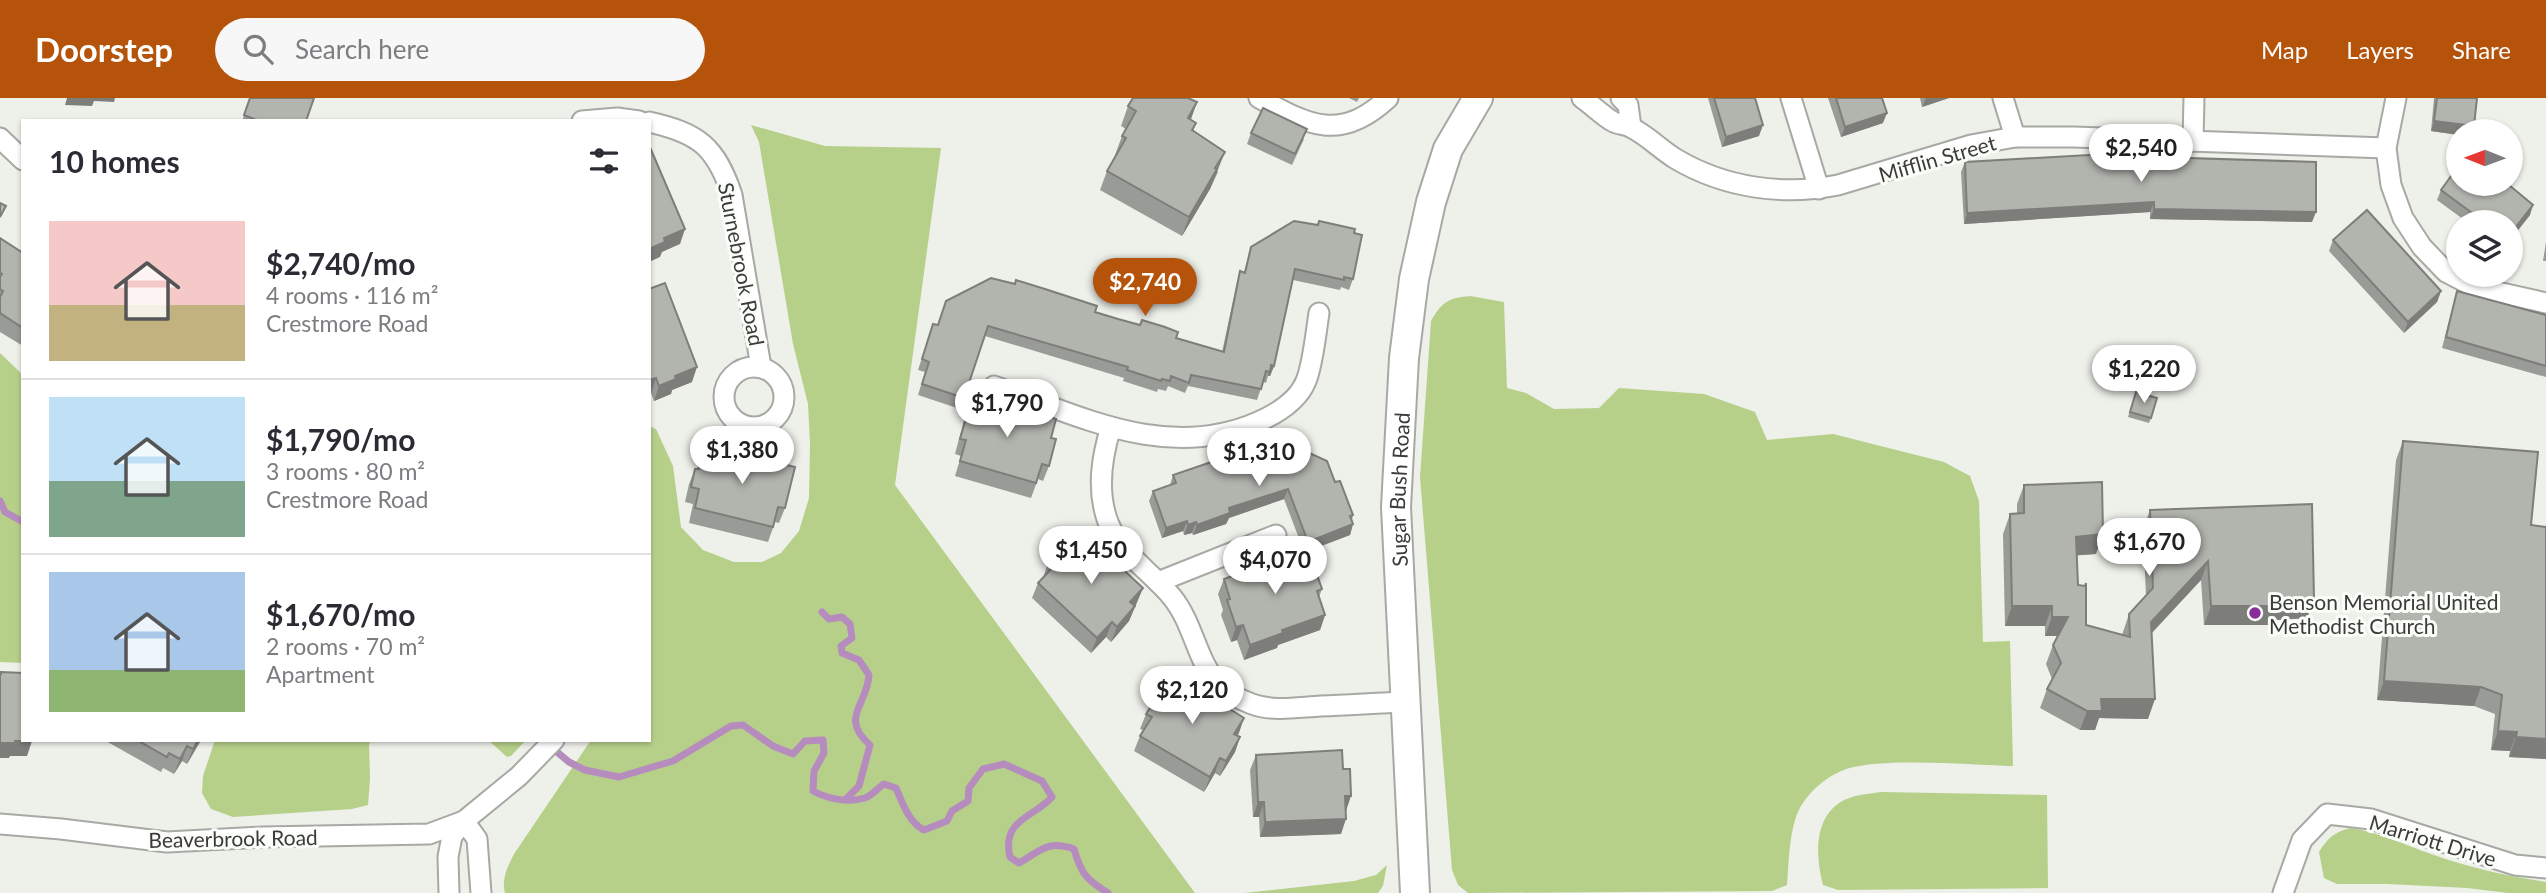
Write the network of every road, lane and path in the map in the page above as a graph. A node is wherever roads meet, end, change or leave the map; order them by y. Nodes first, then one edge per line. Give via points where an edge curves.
1 (1259, 98) edge
2 (1388, 98) edge
3 (1478, 98) edge
4 (1582, 98) edge
5 (1621, 98) edge
6 (1791, 98) edge
7 (2003, 98) edge
8 (2194, 98) edge
9 (2396, 98) edge
10 (605, 119) edge
11 (624, 119) edge
12 (651, 123) edge
13 (1631, 127) junction
14 (2015, 137) junction
15 (0, 138) edge
16 (2193, 141) junction
17 (2386, 148) junction
18 (21, 158) edge
19 (1819, 189) junction
20 (2546, 303) edge
21 (1320, 313) dead end
22 (761, 367) dead end
23 (994, 386) dead end
24 (1111, 427) junction
25 (1276, 535) dead end
26 (1158, 582) junction
27 (1406, 702) junction
28 (552, 742) edge
29 (464, 821) junction
30 (0, 824) edge
31 (2546, 868) edge
32 (449, 893) edge
33 (481, 893) edge
34 (1415, 893) edge
35 (2283, 893) edge

1 - 2 street via 1292,117 1342,126 1371,113
3 - 27 street, Sugar Bush Road via 1443,162 1418,253 1409,309 1396,507
4 - 13 street, Mifflin Street via 1614,122
5 - 13 street via 1628,105
6 - 19 street
7 - 14 street
8 - 16 street
9 - 17 street
10 - 11 street
12 - 22 street, Sturnebrook Road via 695,139 713,152 723,168 732,195
13 - 19 street, Mifflin Street via 1709,176 1763,188
14 - 16 street, Mifflin Street
14 - 19 street, Mifflin Street via 1971,145
15 - 18 street
16 - 17 street, Mifflin Street
17 - 20 street via 2391,185 2403,218 2446,272 2475,287
21 - 24 street via 1306,382 1291,402 1270,416 1243,428 1177,439
23 - 24 street
24 - 26 street via 1101,470 1106,519 1123,546
25 - 26 street
26 - 27 street via 1186,617 1216,683 1235,696 1279,708
27 - 34 street, Sugar Bush Road
28 - 29 street
29 - 30 street, Beaverbrook Road via 429,834 167,842
29 - 32 street via 452,836
29 - 33 street via 477,839
31 - 35 street, Marriott Drive via 2515,865 2371,819 2327,814 2302,840

